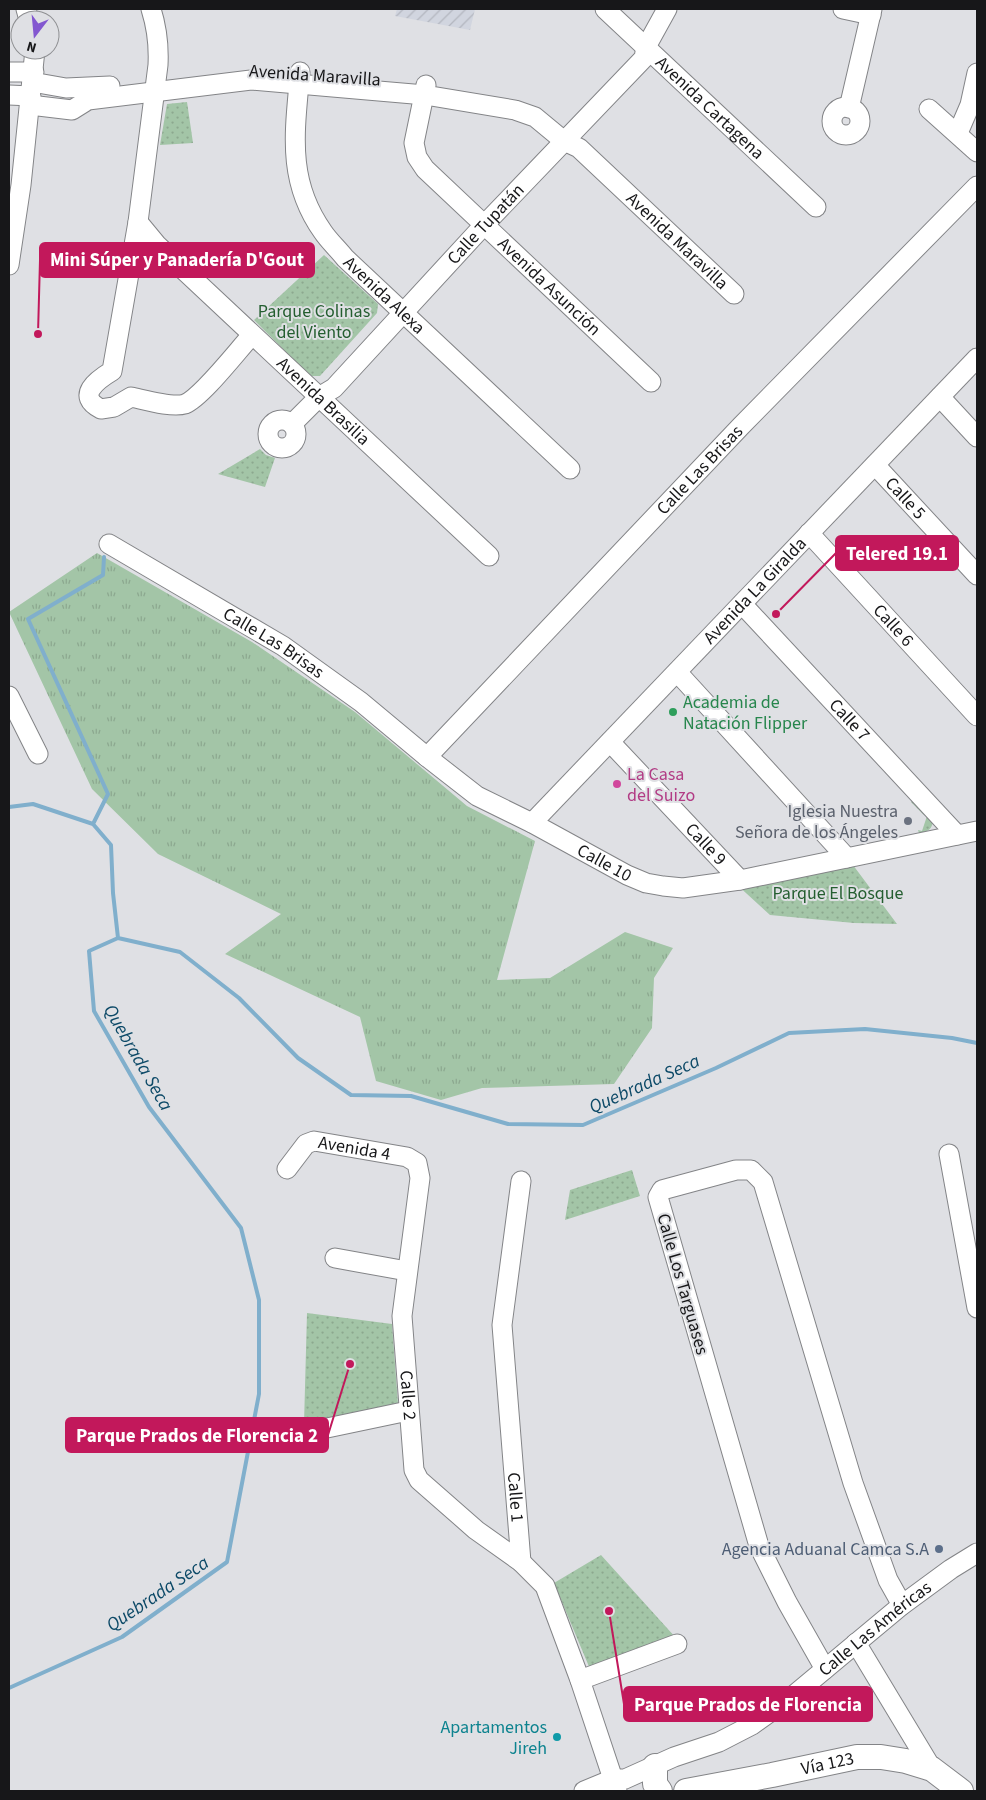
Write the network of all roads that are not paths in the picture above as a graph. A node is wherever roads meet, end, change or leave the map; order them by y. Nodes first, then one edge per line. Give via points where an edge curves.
1 (151, 9) edge
2 (605, 9) edge
3 (667, 9) edge
4 (843, 9) edge
5 (871, 12) edge
6 (646, 47) junction
7 (34, 60) edge
8 (9, 72) edge
9 (977, 73) edge
10 (300, 78) junction
11 (156, 87) junction
12 (32, 89) junction
13 (426, 90) junction
14 (9, 95) edge
15 (849, 108) dead end
16 (930, 109) dead end
17 (958, 133) junction
18 (567, 136) junction
19 (977, 152) edge
20 (977, 186) edge
21 (816, 207) dead end
22 (138, 222) junction
23 (480, 222) junction
24 (9, 265) edge
25 (734, 294) dead end
26 (400, 308) junction
27 (252, 335) junction
28 (977, 358) edge
29 (651, 382) dead end
30 (319, 396) junction
31 (940, 397) junction
32 (292, 424) dead end
33 (977, 437) edge
34 (875, 465) junction
35 (570, 469) dead end
36 (809, 533) junction
37 (109, 544) dead end
38 (488, 556) dead end
39 (977, 575) edge
40 (742, 604) junction
41 (676, 672) junction
42 (9, 696) edge
43 (977, 716) edge
44 (610, 742) junction
45 (38, 754) dead end
46 (427, 757) junction
47 (532, 823) junction
48 (977, 831) edge
49 (957, 835) junction
50 (847, 858) junction
51 (740, 880) junction
52 (949, 1154) dead end
53 (287, 1170) dead end
54 (420, 1178) joint
55 (521, 1181) dead end
56 (335, 1258) dead end
57 (407, 1271) junction
58 (977, 1308) edge
59 (408, 1411) junction
60 (327, 1428) dead end
61 (977, 1552) edge
62 (521, 1562) junction
63 (902, 1605) junction
64 (856, 1643) junction
65 (678, 1644) dead end
66 (825, 1669) junction
67 (580, 1680) junction
68 (654, 1766) junction
69 (932, 1769) junction
70 (615, 1785) edge
71 (724, 1788) edge
72 (584, 1791) edge
73 (660, 1791) edge
74 (686, 1791) edge
75 (961, 1791) edge

1 - 11 street via 159,47
2 - 6 street, Avenida Cartagena
3 - 6 street, Calle Tupatán
4 - 5 street
5 - 15 street
6 - 18 street, Calle Tupatán via 644,58
6 - 21 street, Avenida Cartagena
7 - 12 street
8 - 12 street
9 - 17 street via 970,105
10 - 11 street, Avenida Maravilla via 256,68
10 - 13 street, Avenida Maravilla
10 - 26 street, Avenida Alexa via 294,136 296,165 308,207 323,232 345,258
11 - 12 street, Avenida Maravilla
11 - 12 street, Avenida Maravilla via 88,100 72,110 60,108
11 - 22 street
12 - 14 street
12 - 24 street
13 - 18 street, Avenida Maravilla via 515,110 535,117
13 - 23 street, Avenida Asunción via 414,143 417,157 425,170
16 - 17 street
17 - 19 street
18 - 23 street, Calle Tupatán
18 - 25 street, Avenida Maravilla
20 - 46 street, Calle Las Brisas via 734,434
22 - 27 street, Avenida Brasilia via 157,245
22 - 27 street via 112,371 92,386 89,398 92,403 101,409 131,398 184,404 197,397
23 - 26 street, Calle Tupatán
23 - 29 street, Avenida Asunción
26 - 30 street, Calle Tupatán via 334,388
26 - 35 street, Avenida Alexa
27 - 30 street, Avenida Brasilia
28 - 31 street, Avenida La Giralda
30 - 32 street, Calle Tupatán
30 - 38 street, Avenida Brasilia
31 - 33 street
31 - 34 street, Avenida La Giralda
34 - 36 street, Avenida La Giralda
34 - 39 street, Calle 5
36 - 40 street, Avenida La Giralda
36 - 43 street, Calle 6
37 - 46 street, Calle Las Brisas via 283,646 361,702
40 - 41 street, Avenida La Giralda
40 - 49 street, Calle 7
41 - 44 street, Avenida La Giralda
41 - 50 street
42 - 45 street
44 - 47 street, Avenida La Giralda
44 - 51 street, Calle 9
46 - 47 street, Calle Las Brisas via 477,796
47 - 51 street, Calle 10 via 646,883 683,888
48 - 49 street, Calle 10
49 - 50 street, Calle 10
50 - 51 street, Calle 10
52 - 58 street
53 - 54 street, Avenida 4 via 306,1144 314,1141 407,1156 417,1164
54 - 57 street, Calle 2
55 - 62 street, Calle 1 via 502,1325
56 - 57 street
57 - 59 street, Calle 2 via 402,1316
59 - 60 street
59 - 62 street, Calle 2 via 414,1470 419,1480 476,1530
61 - 63 street, Calle Las Américas
62 - 67 street via 545,1586
63 - 64 street, Calle Las Américas
63 - 66 street, Calle Los Targuases via 888,1580 853,1483 762,1182 751,1170 736,1170 662,1190 658,1197 759,1546
64 - 66 street, Calle Las Américas
64 - 69 street
65 - 67 street
66 - 68 street, Calle Las Américas via 752,1725 719,1742
67 - 70 street
68 - 70 street, Calle Las Américas
68 - 73 main road via 655,1784
69 - 71 main road, Vía 123 via 881,1757 857,1757
69 - 75 main road, Vía 123
70 - 72 street, Calle Las Américas
71 - 74 main road, Vía 123

